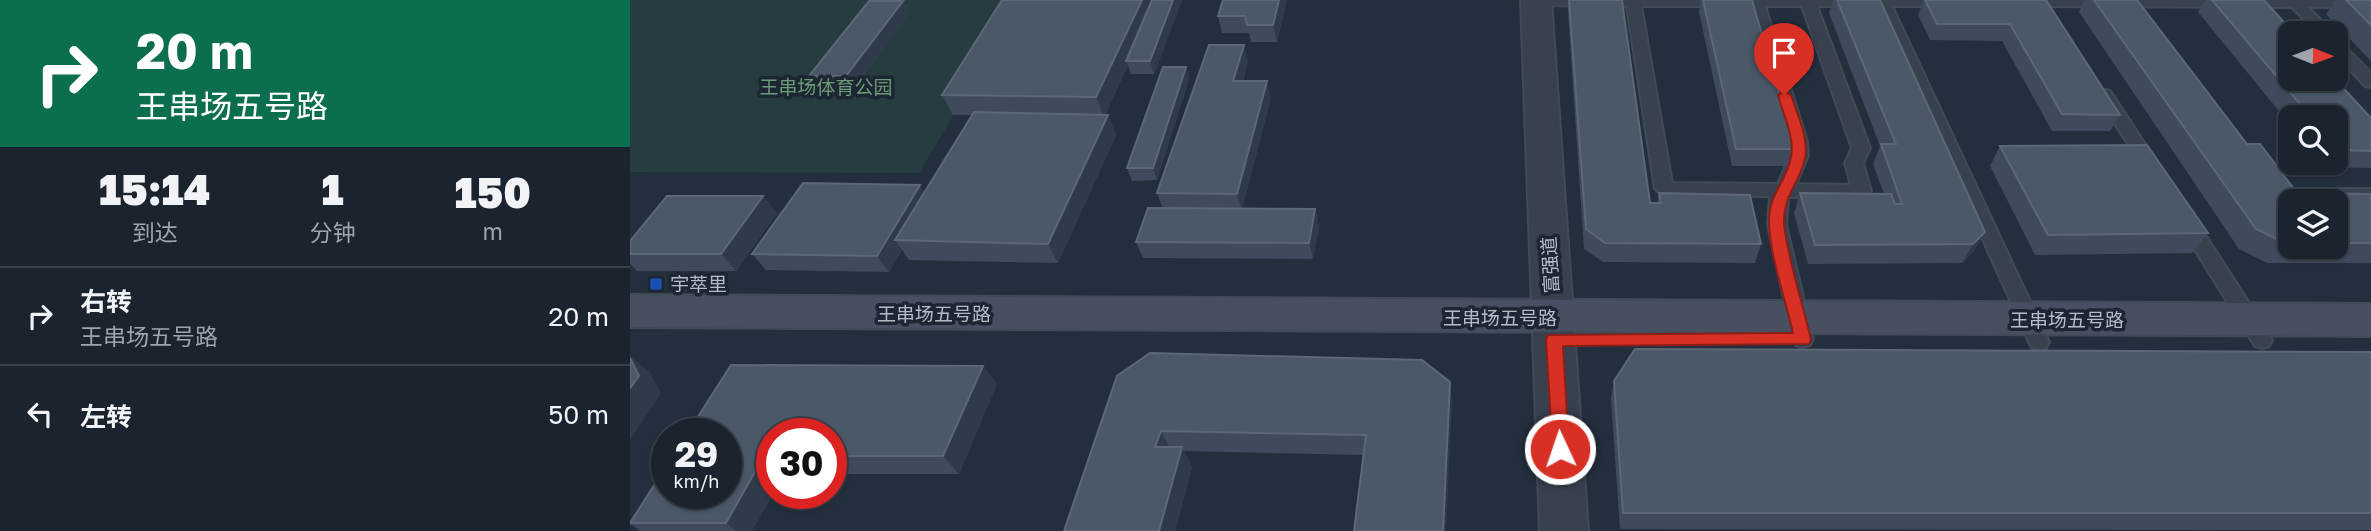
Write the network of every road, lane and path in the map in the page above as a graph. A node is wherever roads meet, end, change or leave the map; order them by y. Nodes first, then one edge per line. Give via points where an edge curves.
1 (1536, 0) edge
2 (1633, 1) edge
3 (1756, 1) edge
4 (1861, 1) edge
5 (1808, 2) edge
6 (1882, 2) junction
7 (1970, 2) edge
8 (2008, 2) edge
9 (2045, 2) junction
10 (2291, 2) edge
11 (2138, 3) junction
12 (2253, 3) junction
13 (2371, 3) edge
14 (2312, 21) edge
15 (2154, 24) edge
16 (2272, 24) edge
17 (2060, 26) edge
18 (2348, 58) edge
19 (2371, 82) edge
20 (2098, 85) edge
21 (2268, 173) edge
22 (2158, 179) edge
23 (1783, 190) junction
24 (2371, 195) edge
25 (2174, 202) edge
26 (630, 312) edge
27 (2371, 320) edge
28 (1800, 328) junction
29 (1554, 329) junction
30 (2255, 330) junction
31 (2034, 331) junction
32 (630, 337) edge
33 (2371, 341) edge
34 (1564, 531) edge

1 - 2 lane
1 - 29 street, 富强道
2 - 3 lane
2 - 23 lane via 1664,189
3 - 5 lane
3 - 23 lane via 1798,142 1799,156
4 - 5 lane
4 - 6 lane
5 - 23 lane via 1861,148 1854,163 1862,191
6 - 7 lane
6 - 31 lane
8 - 9 lane
9 - 11 lane
9 - 17 lane
10 - 12 lane
10 - 13 lane
10 - 14 lane
11 - 12 lane
11 - 15 lane
12 - 16 lane
18 - 19 lane
20 - 22 lane
21 - 24 lane via 2284,195
23 - 28 lane via 1777,225
25 - 30 lane
26 - 29 street, 王串场五号路
27 - 30 street, 王串场五号路
28 - 29 street, 王串场五号路
28 - 31 street, 王串场五号路
29 - 32 street, 王串场五号路
29 - 34 street, 富强道
30 - 31 street, 王串场五号路
30 - 33 street, 王串场五号路

